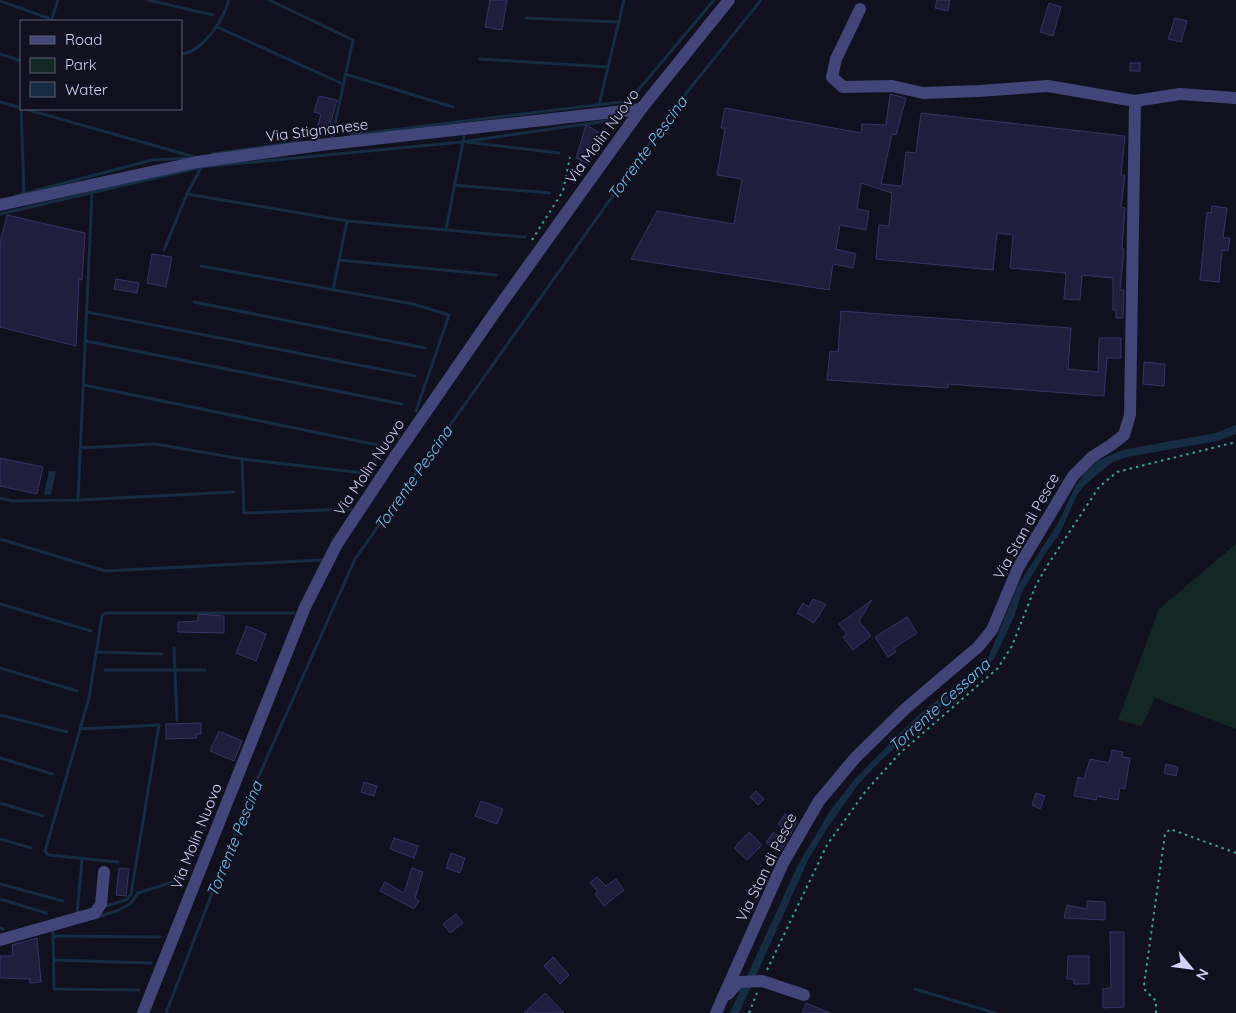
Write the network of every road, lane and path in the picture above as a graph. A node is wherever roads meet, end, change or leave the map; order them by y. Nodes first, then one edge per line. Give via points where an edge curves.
1 (729, 0) edge
2 (860, 9) dead end
3 (1236, 98) edge
4 (1135, 101) junction
5 (641, 109) junction
6 (570, 157) dead end
7 (0, 205) edge
8 (531, 240) dead end
9 (1236, 442) edge
10 (1236, 853) edge
11 (104, 872) dead end
12 (0, 940) edge
13 (762, 981) junction
14 (804, 995) dead end
15 (717, 1009) edge
16 (143, 1013) edge
17 (749, 1013) edge
18 (1156, 1013) edge

1 - 5 street, Via Molin Nuovo
2 - 4 street via 836,59 832,77 843,87 892,86 923,92 1048,86
3 - 4 street via 1180,94
4 - 15 street, Via Stan di Pesce via 1130,415 1124,435 1092,457 1073,476 1018,568 988,636 877,736 819,801 783,863
5 - 7 street, Via Stignanese via 197,162
5 - 16 street, Via Molin Nuovo via 476,339 338,544 305,607
6 - 8 path via 563,191
9 - 13 path via 1117,472 1099,487 1036,585 1012,646 998,668 900,753 827,845
10 - 18 path via 1170,829 1164,834 1144,985 1156,1001
11 - 12 street via 101,904 95,913
13 - 14 street
13 - 15 street via 742,982 734,986
13 - 17 path

